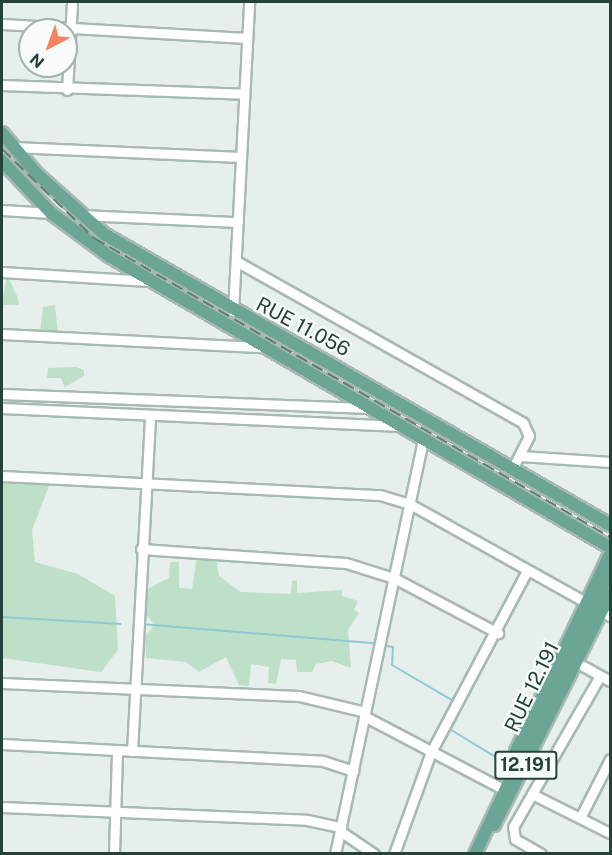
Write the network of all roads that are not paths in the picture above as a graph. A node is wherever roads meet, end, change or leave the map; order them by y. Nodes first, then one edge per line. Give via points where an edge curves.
1 (72, 2) edge
2 (249, 2) edge
3 (71, 18) edge
4 (2, 24) edge
5 (18, 25) edge
6 (78, 28) edge
7 (247, 39) junction
8 (68, 78) edge
9 (2, 85) edge
10 (67, 90) junction
11 (244, 94) junction
12 (2, 133) edge
13 (13, 147) junction
14 (241, 157) junction
15 (2, 161) edge
16 (2, 210) edge
17 (51, 213) junction
18 (78, 215) junction
19 (238, 222) junction
20 (236, 261) junction
21 (2, 272) edge
22 (153, 281) junction
23 (233, 311) junction
24 (2, 334) edge
25 (263, 347) junction
26 (2, 394) edge
27 (2, 408) edge
28 (370, 408) junction
29 (150, 416) junction
30 (403, 426) junction
31 (424, 437) junction
32 (521, 456) junction
33 (610, 462) edge
34 (513, 467) junction
35 (2, 476) edge
36 (146, 481) junction
37 (410, 504) junction
38 (610, 525) edge
39 (610, 532) edge
40 (141, 549) junction
41 (609, 553) edge
42 (610, 570) edge
43 (527, 571) junction
44 (394, 578) junction
45 (610, 594) edge
46 (585, 602) junction
47 (610, 614) edge
48 (498, 633) junction
49 (583, 666) junction
50 (566, 673) junction
51 (608, 679) edge
52 (2, 683) edge
53 (134, 688) junction
54 (365, 714) junction
55 (2, 744) edge
56 (117, 750) junction
57 (132, 751) junction
58 (431, 752) junction
59 (610, 759) edge
60 (520, 767) junction
61 (353, 771) junction
62 (503, 789) junction
63 (532, 794) junction
64 (2, 807) edge
65 (114, 813) junction
66 (580, 818) junction
67 (340, 829) junction
68 (610, 832) edge
69 (114, 854) edge
70 (335, 854) edge
71 (374, 854) edge
72 (394, 854) edge
73 (475, 854) edge
74 (482, 854) edge
75 (540, 854) edge

1 - 3 street
2 - 7 street
4 - 5 street
6 - 7 street
7 - 11 street
8 - 10 street
9 - 10 street
10 - 11 street
11 - 14 street
12 - 13 main road, RUE 11.056
13 - 14 street
13 - 18 main road, RUE 11.056
14 - 19 street
15 - 17 main road
16 - 17 street
17 - 22 main road
18 - 19 street
18 - 23 main road, RUE 11.056
19 - 20 street
20 - 23 street
20 - 32 street via 523,423 529,436
21 - 22 street
22 - 25 main road
23 - 34 main road, RUE 11.056
24 - 25 street
25 - 28 main road
26 - 28 street
27 - 29 street
28 - 30 main road
29 - 30 street
29 - 36 street
30 - 31 main road
31 - 37 street
31 - 41 main road
32 - 33 street
32 - 34 street
34 - 38 main road, RUE 11.056
35 - 36 street
36 - 37 street via 360,491
36 - 40 street
37 - 43 street
37 - 44 street
39 - 41 main road
40 - 44 street via 346,563
40 - 53 street
41 - 46 main road
42 - 50 main road, RUE 12.191
43 - 46 street
43 - 48 street
44 - 48 street
44 - 54 street
45 - 50 main road, RUE 12.191
46 - 60 main road via 520,736
47 - 49 main road
48 - 58 street
49 - 51 street
49 - 60 main road via 542,750
50 - 60 main road, RUE 12.191 / 12.191
51 - 63 street
52 - 53 street
53 - 54 street via 299,696
53 - 57 street
54 - 58 street
54 - 61 street
55 - 56 street
56 - 57 street
56 - 65 street
57 - 61 street via 323,761
58 - 62 street
58 - 72 street
59 - 66 street
60 - 62 main road, RUE 12.191
60 - 74 main road, RUE 12.191 / 12.191
61 - 67 street
62 - 73 main road, RUE 12.191
63 - 66 street
63 - 75 street via 512,834
64 - 65 street
65 - 67 street via 307,820
65 - 69 street
66 - 68 street
67 - 70 street
67 - 71 street

